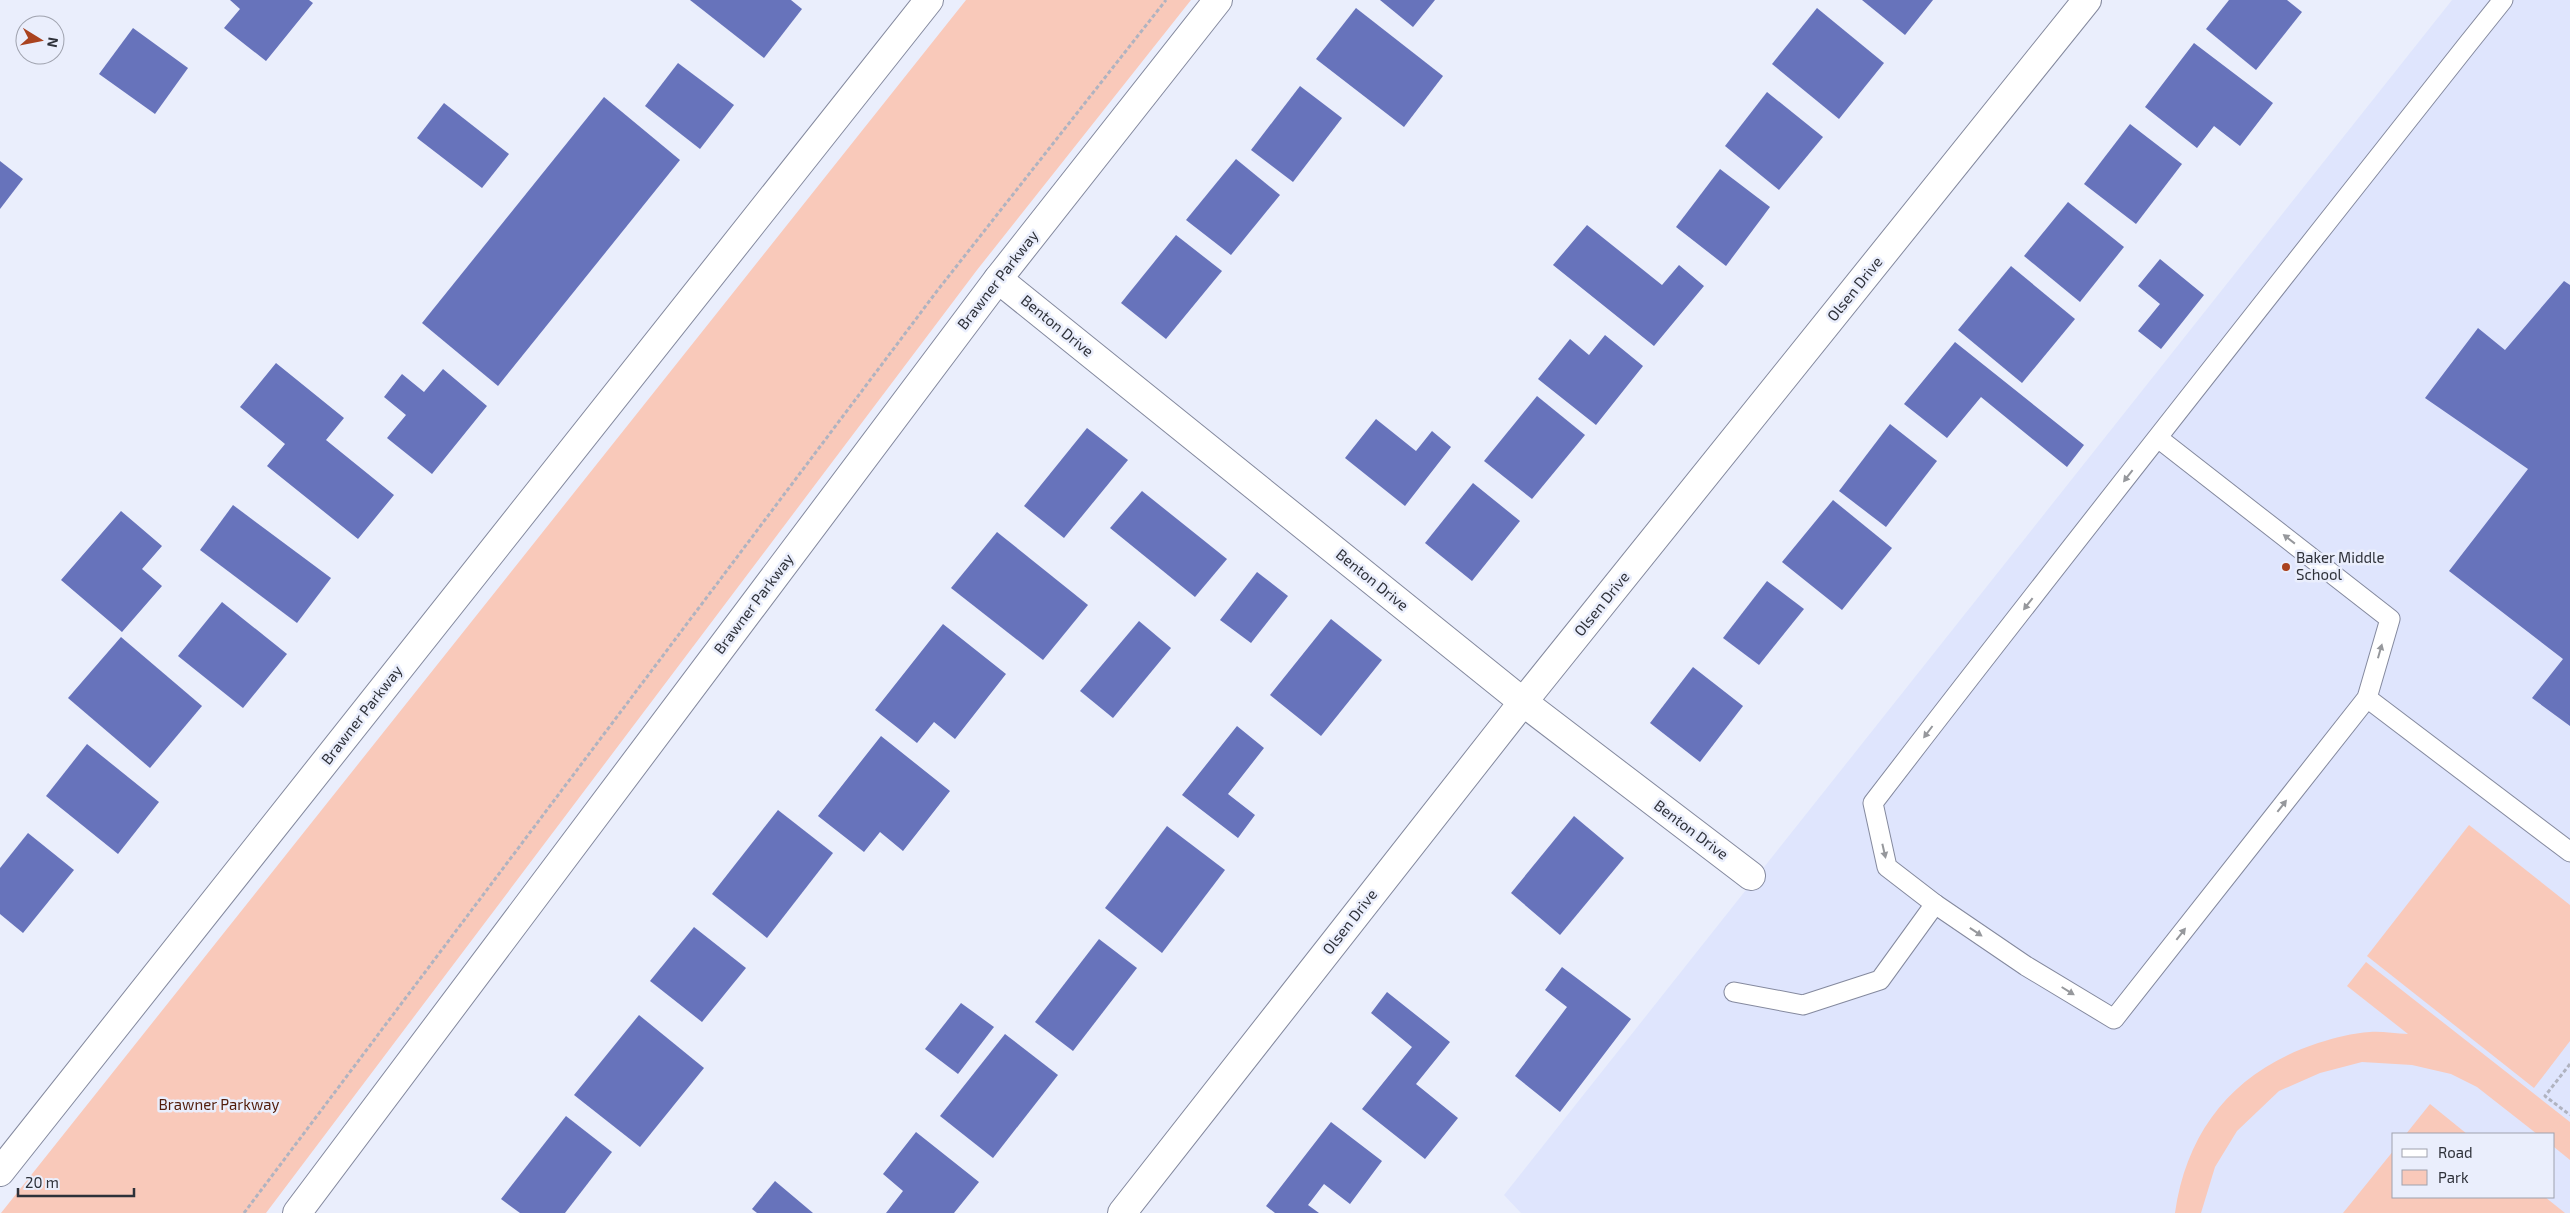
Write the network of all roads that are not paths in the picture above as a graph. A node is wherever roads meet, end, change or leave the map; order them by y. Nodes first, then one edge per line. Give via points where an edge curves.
1 (929, 0) edge
2 (1218, 0) edge
3 (2087, 0) edge
4 (2503, 0) edge
5 (998, 279) junction
6 (2158, 438) junction
7 (2367, 698) junction
8 (1524, 702) junction
9 (2570, 852) edge
10 (1751, 876) dead end
11 (1935, 904) junction
12 (1734, 992) dead end
13 (0, 1172) edge
14 (297, 1213) edge
15 (1122, 1213) edge

1 - 13 street, Brawner Parkway
2 - 5 street, Brawner Parkway
3 - 8 street, Olsen Drive
4 - 6 lane
5 - 8 street, Benton Drive
5 - 14 street, Brawner Parkway
7 -> 6 lane via 2390,619
6 -> 11 lane via 1873,803 1887,867
7 - 9 lane
11 -> 7 lane via 2026,966 2114,1019
8 - 10 street, Benton Drive
8 - 15 street, Olsen Drive
11 - 12 lane via 1880,980 1803,1005

